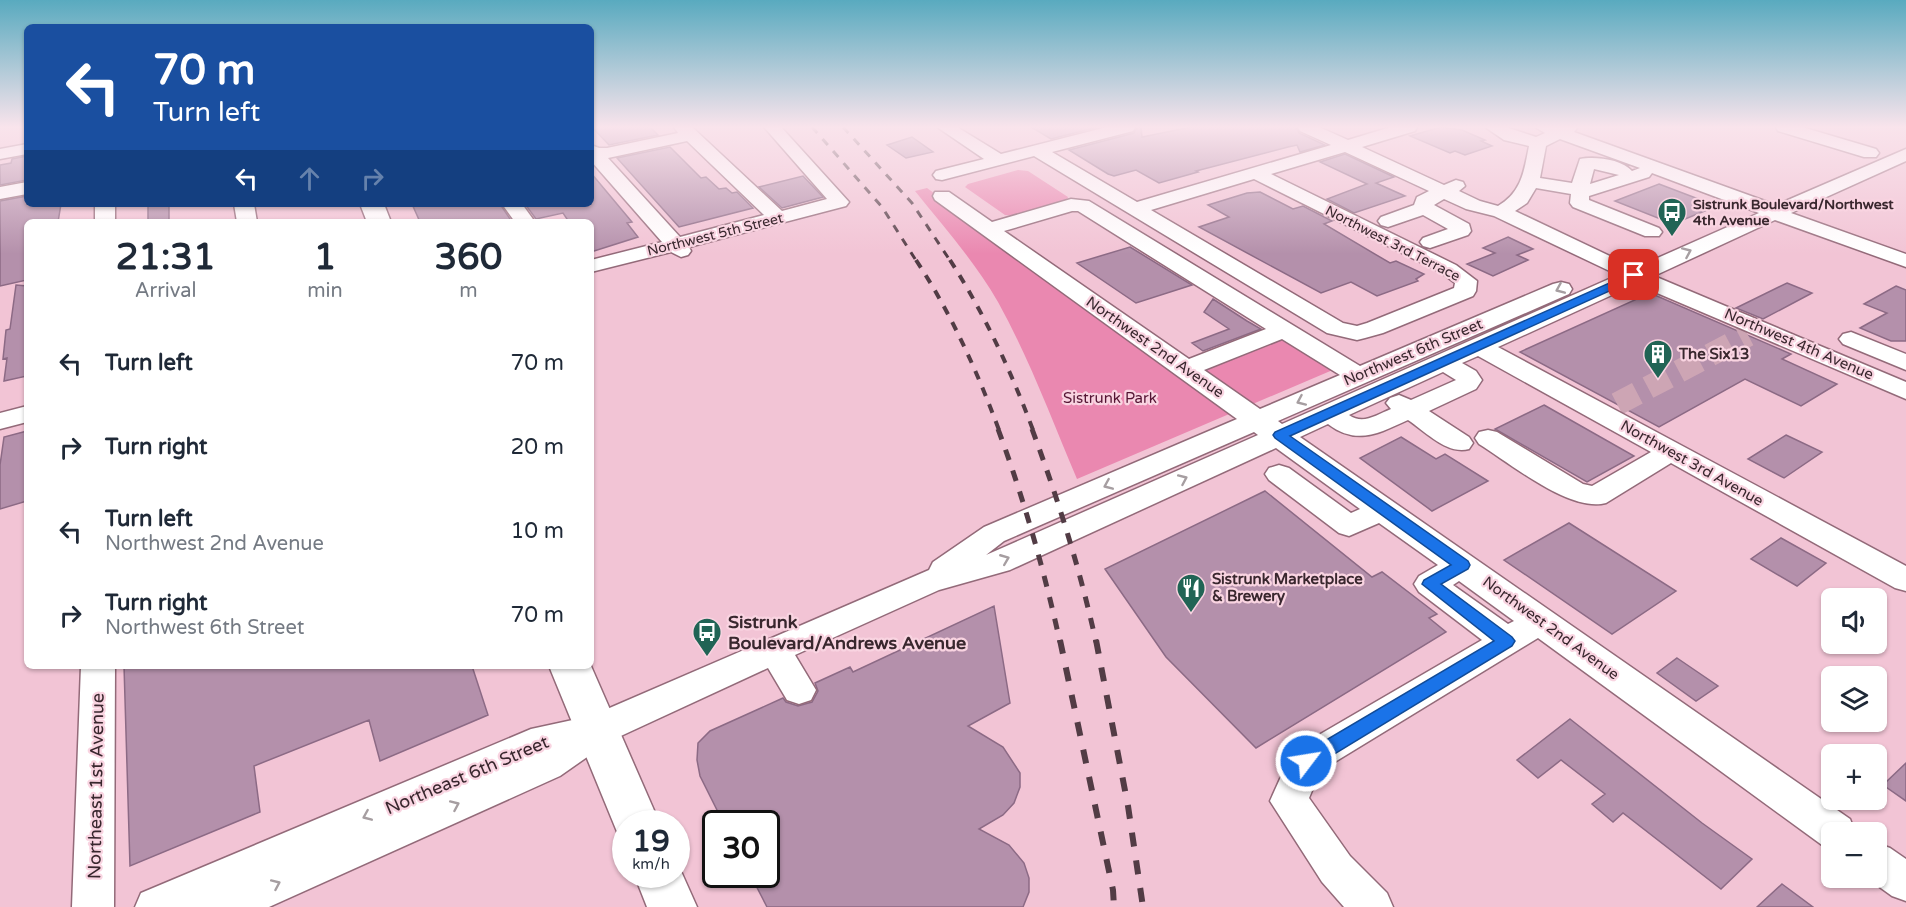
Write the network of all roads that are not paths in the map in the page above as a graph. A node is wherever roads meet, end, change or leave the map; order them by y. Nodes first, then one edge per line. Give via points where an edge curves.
1 (608, 169) edge
2 (727, 169) edge
3 (810, 169) edge
4 (977, 169) edge
5 (1068, 169) edge
6 (1267, 169) edge
7 (1398, 169) edge
8 (1431, 169) edge
9 (1537, 169) edge
10 (1585, 169) edge
11 (1618, 169) edge
12 (1653, 169) edge
13 (1660, 169) edge
14 (1833, 169) edge
15 (1879, 169) edge
16 (1255, 173) junction
17 (1635, 176) junction
18 (1531, 182) junction
19 (1463, 184) junction
20 (24, 189) edge
21 (1442, 191) junction
22 (0, 194) edge
23 (1580, 196) junction
24 (1753, 204) junction
25 (1424, 208) junction
26 (1135, 209) junction
27 (1502, 212) junction
28 (1776, 212) junction
29 (778, 218) junction
30 (1388, 221) dead end
31 (989, 229) junction
32 (1652, 232) dead end
33 (1625, 241) dead end
34 (1430, 242) dead end
35 (677, 248) junction
36 (1906, 261) edge
37 (594, 265) edge
38 (1632, 270) junction
39 (1284, 330) junction
40 (1851, 339) dead end
41 (1478, 346) junction
42 (1443, 362) junction
43 (1906, 363) edge
44 (1185, 369) junction
45 (1369, 383) junction
46 (1906, 391) edge
47 (1409, 410) junction
48 (1329, 413) junction
49 (24, 415) edge
50 (0, 421) edge
51 (1269, 428) junction
52 (1488, 438) dead end
53 (1460, 443) dead end
54 (1671, 452) junction
55 (1279, 474) dead end
56 (1383, 509) junction
57 (1462, 565) junction
58 (1906, 580) edge
59 (1540, 621) junction
60 (1507, 641) junction
61 (774, 650) junction
62 (98, 669) edge
63 (571, 669) edge
64 (799, 690) dead end
65 (597, 730) junction
66 (631, 810) edge
67 (1822, 822) edge
68 (1887, 869) edge
69 (1906, 882) edge
70 (664, 888) edge
71 (93, 907) edge
72 (156, 907) edge
73 (223, 907) edge
74 (672, 907) edge
75 (1372, 907) edge

1 - 35 street
2 - 29 street
3 - 29 street, Northwest 5th Street via 839,202
4 - 31 street, Northwest 2nd Avenue via 942,185
5 - 26 street
6 - 16 street
7 - 21 street, Northwest 4th Avenue
8 - 19 street, Northwest 4th Avenue
9 - 18 street
10 - 23 street
11 - 17 street
12 - 17 street
13 - 24 street
14 - 24 street, Northwest 6th Street
15 - 28 street, Northwest 6th Street
16 - 26 street
16 - 26 street, Northwest 3rd Terrace via 1449,269 1466,281 1466,291 1376,328 1357,333 1335,328
17 - 23 street
18 - 23 street
18 - 27 street via 1522,198
19 - 21 street
19 - 27 street, Northwest 4th Avenue
20 - 22 street
21 - 25 street via 1424,201
21 - 27 street, Northwest 4th Avenue
23 - 32 street
23 - 33 street via 1575,218
24 - 28 street
24 - 38 street, Northwest 6th Street
25 - 30 street
25 - 34 street via 1462,228
27 - 38 street, Northwest 4th Avenue
28 - 36 street
38 -> 28 street, Northwest 6th Street
29 - 35 street, Northwest 5th Street
31 - 39 street via 1082,205
31 - 44 street, Northwest 2nd Avenue
35 - 37 street, Northwest 5th Street
38 - 41 street, Northwest 6th Street
38 -> 45 street, Northwest 6th Street
38 - 46 street, Northwest 4th Avenue via 1755,331
39 - 44 street
39 - 45 street
40 - 43 street
41 - 42 street, Northwest 6th Street
41 - 54 street, Northwest 3rd Avenue via 1608,408
42 - 45 street, Northwest 6th Street
42 - 47 street via 1470,380
44 - 51 street, Northwest 2nd Avenue
45 - 47 street
45 - 48 street, Northwest 6th Street
45 -> 51 street, Northwest 6th Street
47 - 48 street via 1367,429 1347,426
47 - 53 street
48 - 51 street, Northwest 6th Street
49 - 50 street
51 - 56 street, Northwest 2nd Avenue
51 - 61 street, Northwest 6th Street via 994,534 929,581
52 - 54 street via 1586,496 1596,496
54 - 58 street, Northwest 3rd Avenue
55 - 56 street via 1349,526
56 - 57 street, Northwest 2nd Avenue
57 - 59 street, Northwest 2nd Avenue
57 - 60 street via 1430,584
59 - 60 street
59 - 67 street, Northwest 2nd Avenue
60 - 75 street via 1306,761 1289,801 1336,869
61 - 64 street
61 - 65 street, Northwest 6th Street
62 - 71 street, Northeast 1st Avenue
63 - 65 main road
65 - 66 main road
65 -> 72 street, Northeast 6th Street via 544,740
73 -> 65 street, Northeast 6th Street via 554,761
68 - 69 street
70 - 74 main road

